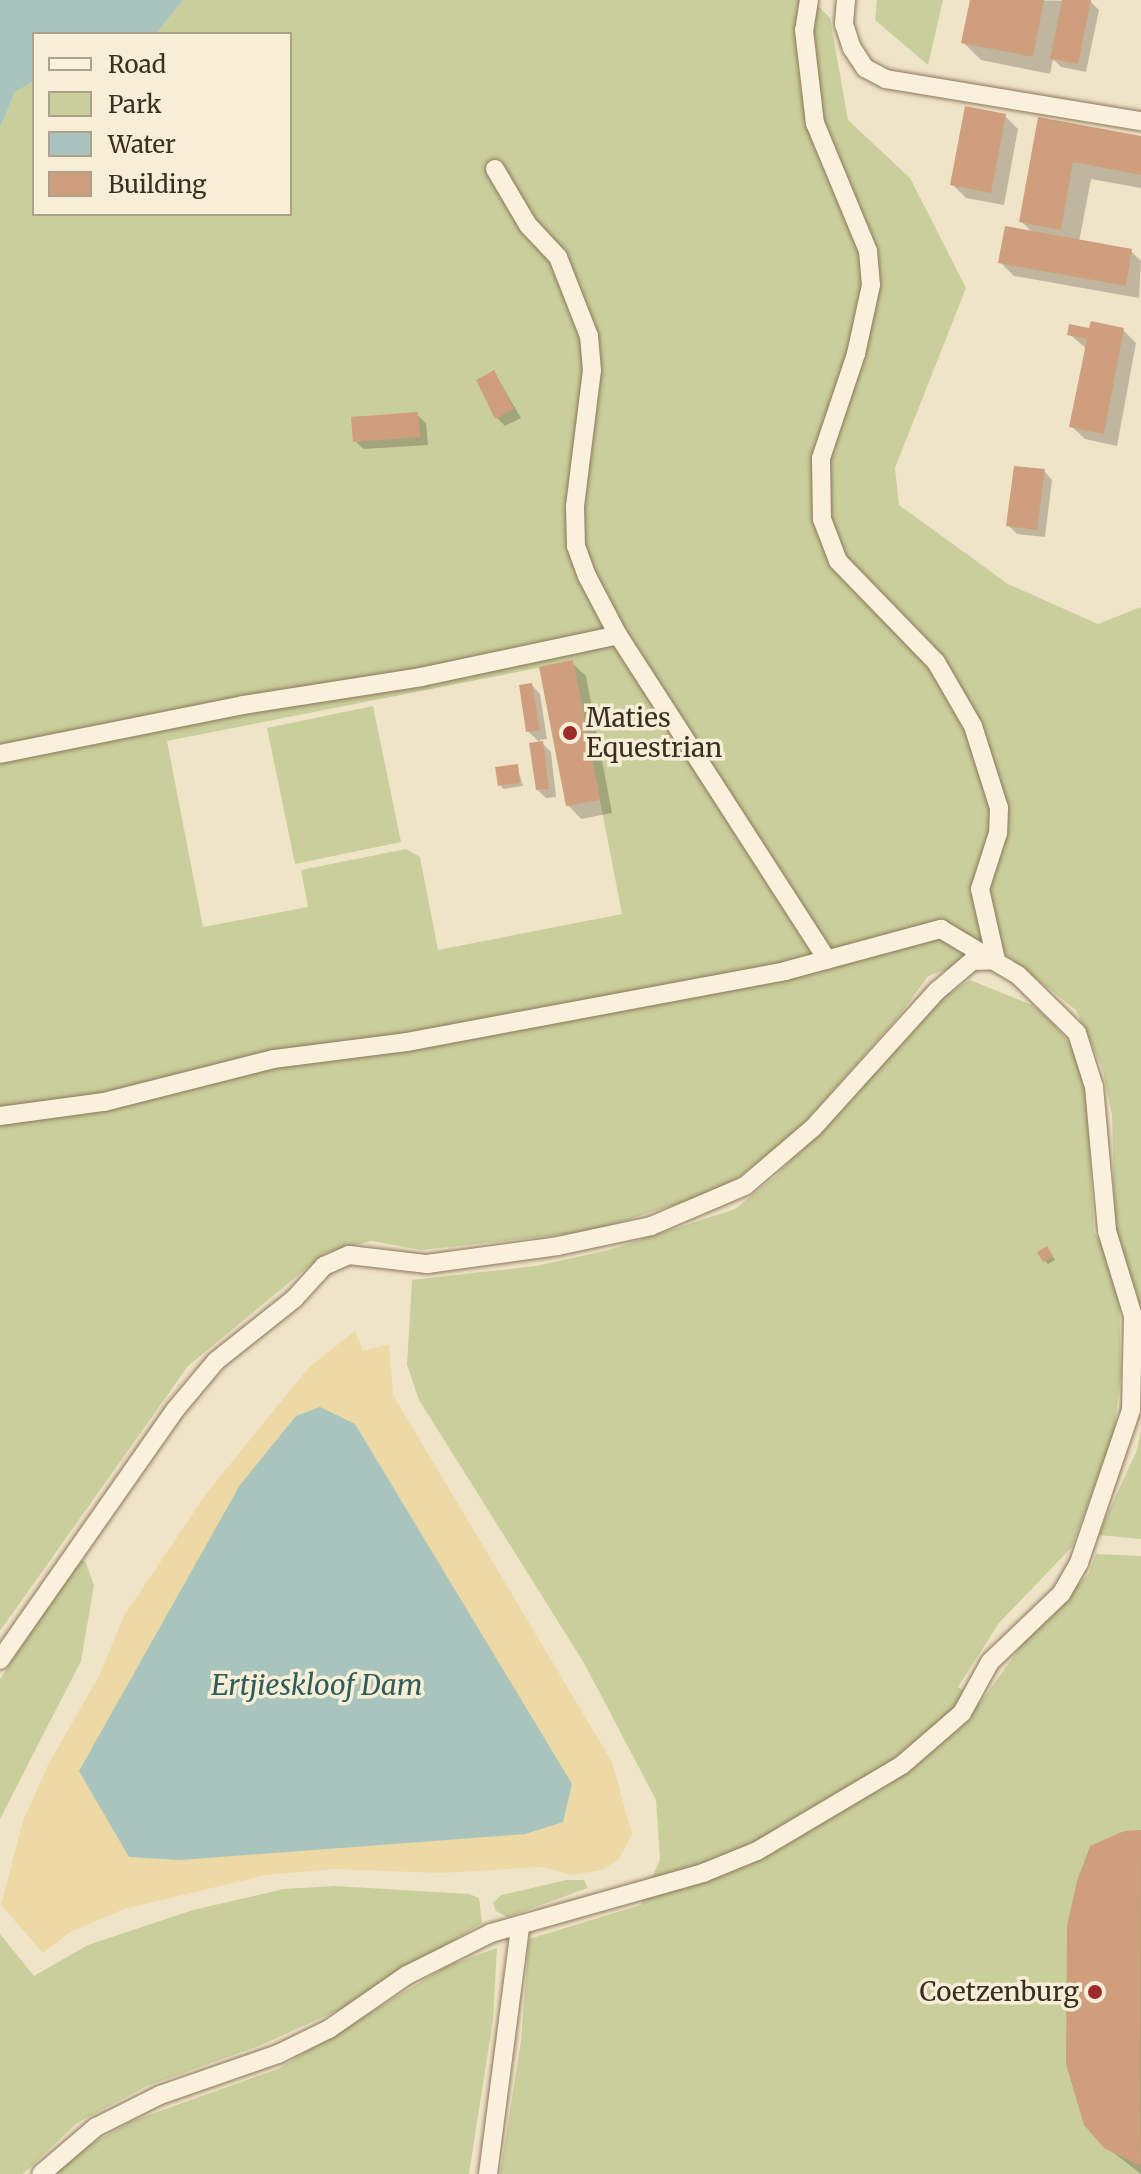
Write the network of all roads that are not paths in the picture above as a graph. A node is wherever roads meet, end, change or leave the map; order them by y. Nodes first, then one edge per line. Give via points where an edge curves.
1 (809, 0) edge
2 (846, 0) edge
3 (1141, 121) edge
4 (495, 169) dead end
5 (618, 635) junction
6 (0, 754) edge
7 (827, 959) junction
8 (996, 960) junction
9 (0, 1116) edge
10 (0, 1660) edge
11 (520, 1927) junction
12 (41, 2174) edge
13 (488, 2174) edge

1 - 8 street via 804,30 815,123 868,251 871,285 856,354 821,458 822,519 838,561 936,662 973,726 999,808 998,833 980,889
2 - 3 street via 844,24 852,48 865,68 886,79
4 - 5 street via 528,225 558,257 589,336 592,370 575,506 576,546
5 - 6 street
5 - 7 street
7 - 8 street via 941,929
7 - 9 street via 407,1042 274,1059 104,1102
8 - 10 street via 972,961 937,991 813,1128 745,1186 651,1226 558,1246 427,1264 349,1255 324,1266 294,1299 216,1361 191,1390
8 - 11 street via 1041,994 1077,1033 1096,1100 1107,1231 1133,1316 1131,1410 1079,1563 1061,1594 990,1662 962,1713 902,1765 743,1856 703,1873 603,1898
11 - 12 street via 491,1933 407,1975 353,2014 278,2054 160,2095 96,2127
11 - 13 street

